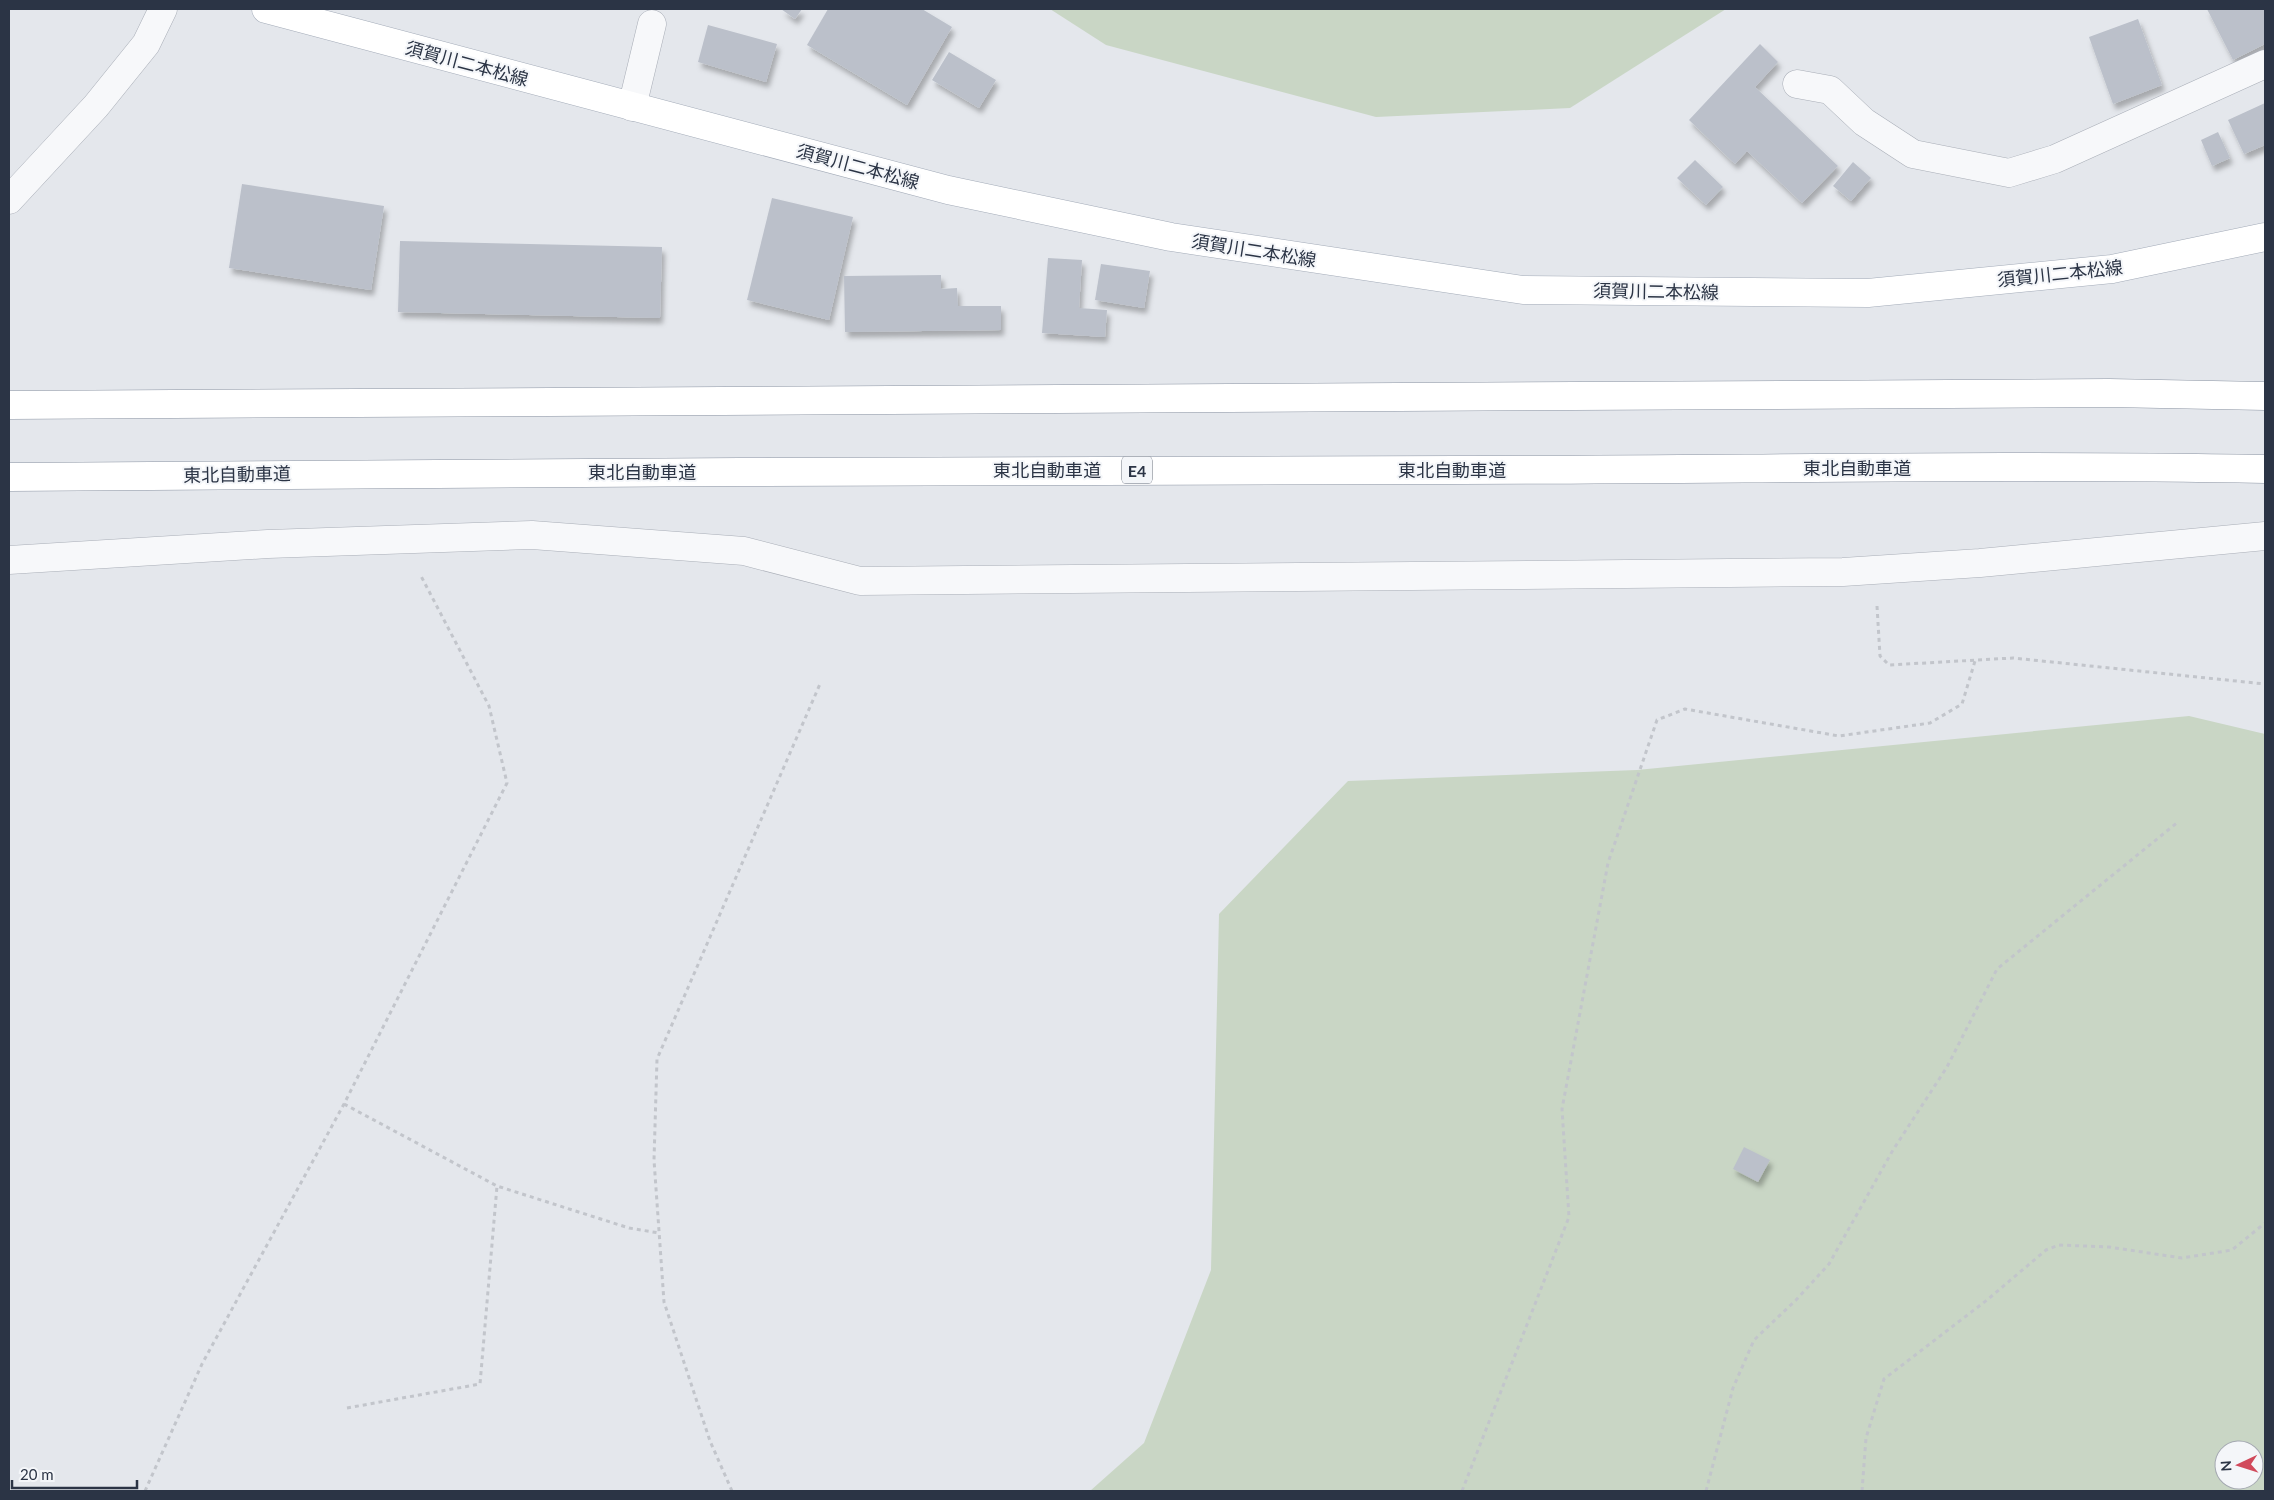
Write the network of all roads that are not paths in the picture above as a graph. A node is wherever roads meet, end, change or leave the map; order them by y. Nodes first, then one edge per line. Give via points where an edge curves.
1 (164, 9) edge
2 (266, 9) edge
3 (652, 24) dead end
4 (2265, 64) edge
5 (1797, 84) dead end
6 (632, 107) junction
7 (9, 200) edge
8 (2265, 237) edge
9 (2265, 396) edge
10 (9, 405) edge
11 (2265, 469) edge
12 (9, 477) edge
13 (2265, 536) edge
14 (9, 560) edge

1 - 7 street via 135,58 96,106
2 - 6 main road, 須賀川二本松線
3 - 6 street
4 - 5 street via 2055,159 2009,174 1913,154 1864,122 1830,90
6 - 8 main road, 須賀川二本松線 via 948,190 1170,237 1523,290 1868,293 2112,269
9 - 10 main road via 2110,393
11 - 12 main road, 東北自動車道 / E4 via 2101,466 954,470
13 - 14 street via 1843,572 860,581 818,568 734,550 532,535 268,544

